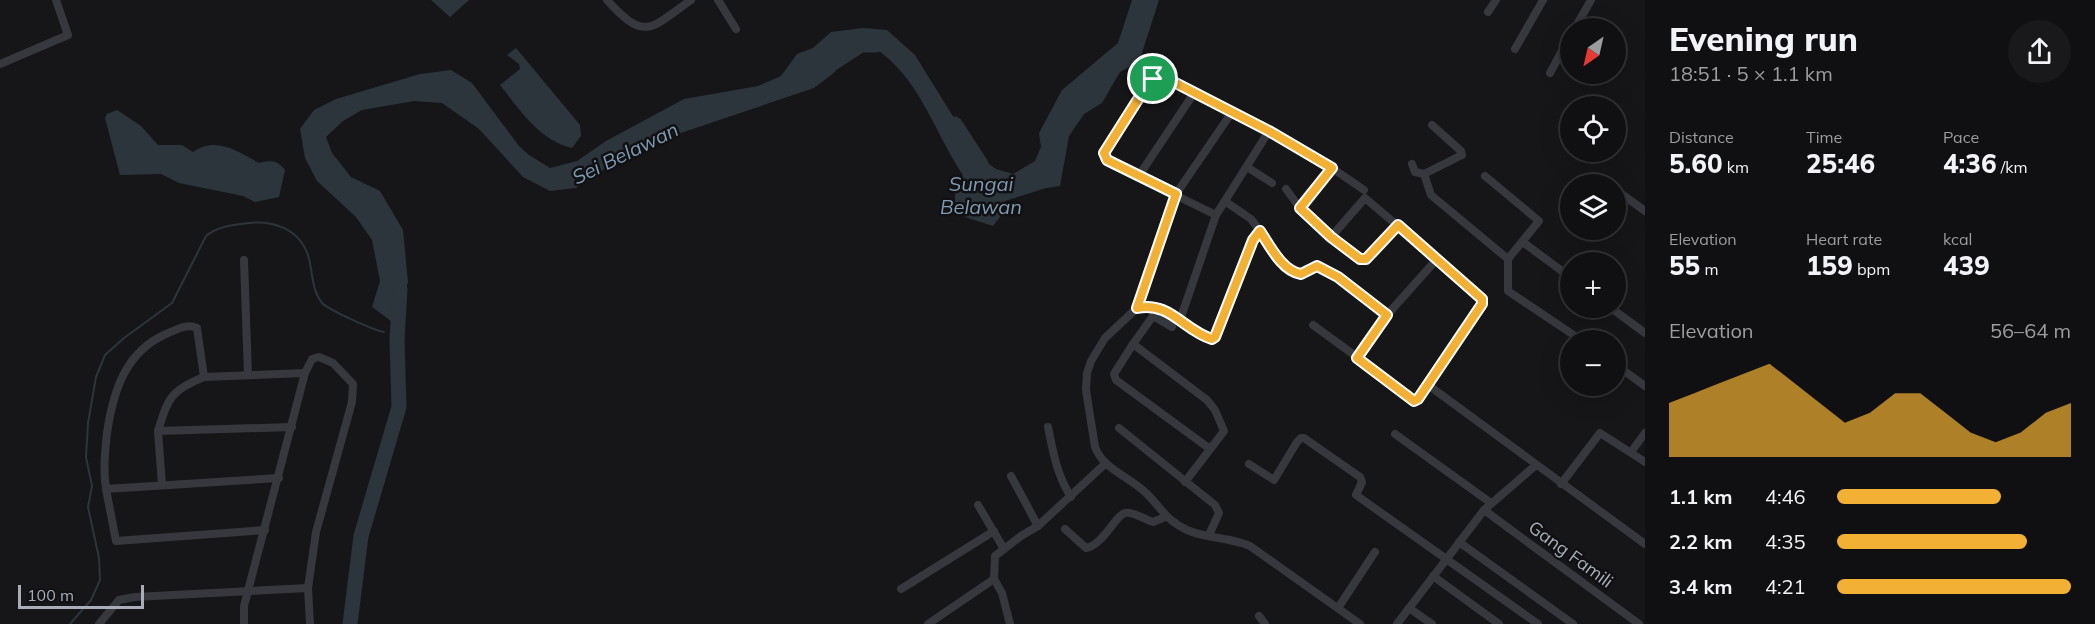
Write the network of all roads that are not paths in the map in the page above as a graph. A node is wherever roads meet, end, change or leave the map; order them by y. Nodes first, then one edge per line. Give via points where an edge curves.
1 (56, 0) edge
2 (607, 0) edge
3 (691, 0) edge
4 (718, 0) edge
5 (1496, 0) edge
6 (1543, 0) edge
7 (1591, 0) edge
8 (1488, 12) dead end
9 (1581, 18) edge
10 (736, 29) dead end
11 (1515, 49) dead end
12 (1560, 54) edge
13 (0, 64) edge
14 (1550, 73) dead end
15 (1194, 93) junction
16 (1232, 112) junction
17 (1432, 125) dead end
18 (1269, 131) junction
19 (1412, 164) dead end
20 (1247, 167) junction
21 (1332, 168) junction
22 (1485, 176) dead end
23 (1138, 177) junction
24 (1425, 179) junction
25 (1272, 183) dead end
26 (1286, 189) dead end
27 (1364, 190) dead end
28 (1176, 194) junction
29 (1626, 197) edge
30 (1226, 202) junction
31 (1300, 208) junction
32 (1645, 211) edge
33 (1216, 215) junction
34 (1398, 225) junction
35 (1260, 231) junction
36 (1331, 237) junction
37 (1524, 243) junction
38 (1437, 259) junction
39 (1508, 259) junction
40 (244, 260) dead end
41 (1560, 270) edge
42 (1137, 308) junction
43 (1387, 315) junction
44 (1625, 318) edge
45 (1180, 320) junction
46 (1313, 325) dead end
47 (1172, 327) dead end
48 (1566, 330) edge
49 (1645, 333) edge
50 (1133, 344) junction
51 (1357, 358) junction
52 (1626, 372) edge
53 (305, 374) junction
54 (248, 375) junction
55 (204, 377) junction
56 (1644, 382) edge
57 (1428, 385) junction
58 (292, 427) junction
59 (1048, 427) dead end
60 (1119, 429) dead end
61 (159, 431) junction
62 (1645, 433) edge
63 (1395, 434) dead end
64 (1210, 449) junction
65 (1631, 452) junction
66 (1645, 462) edge
67 (1106, 463) junction
68 (1249, 464) dead end
69 (1536, 465) junction
70 (1011, 476) dead end
71 (279, 478) junction
72 (1185, 482) junction
73 (1561, 484) junction
74 (162, 485) junction
75 (106, 489) junction
76 (1071, 497) junction
77 (1491, 503) junction
78 (978, 506) dead end
79 (1484, 510) junction
80 (1165, 517) junction
81 (1038, 526) junction
82 (1065, 529) dead end
83 (264, 530) junction
84 (994, 531) junction
85 (1209, 535) junction
86 (1459, 542) junction
87 (1645, 543) edge
88 (1004, 549) junction
89 (1375, 552) dead end
90 (1446, 559) junction
91 (1433, 576) junction
92 (994, 579) junction
93 (308, 588) junction
94 (901, 589) dead end
95 (250, 590) junction
96 (1338, 608) junction
97 (1409, 608) junction
98 (1259, 616) dead end
99 (99, 624) edge
100 (243, 624) edge
101 (310, 624) edge
102 (928, 624) edge
103 (1010, 624) edge
104 (1265, 624) edge
105 (1360, 624) edge
106 (1397, 624) edge
107 (1432, 624) edge
108 (1499, 624) edge
109 (1538, 624) edge
110 (1573, 624) edge
111 (1639, 624) edge

1 - 13 street via 68,35
2 - 3 street via 632,25 644,28 658,24
4 - 10 street
5 - 8 street
6 - 11 street
7 - 9 street
12 - 14 street
15 - 16 street
15 - 23 street
15 - 23 street via 1161,76 1149,82 1104,153 1107,160
16 - 18 street
16 - 28 street
17 - 24 street via 1462,155
18 - 20 street
18 - 21 street
19 - 24 street
20 - 25 street
20 - 30 street
21 - 27 street
21 - 31 street
22 - 37 street via 1538,219 1538,225
23 - 28 street
24 - 39 street via 1431,195
26 - 31 street
28 - 33 street
28 - 42 street
29 - 32 street
30 - 33 street
30 - 35 street via 1251,219
31 - 36 street
33 - 45 street
34 - 36 street via 1366,259 1360,259
34 - 36 street via 1365,198
34 - 38 street
35 - 43 street via 1277,257 1293,272 1301,274 1317,266 1338,277
35 - 45 street via 1215,337 1202,336
37 - 39 street
37 - 41 street
38 - 43 street
38 - 57 street via 1478,294 1482,304
39 - 48 street via 1508,291
40 - 54 street
42 - 45 street via 1158,307
42 - 67 street via 1096,349 1087,373 1095,447
43 - 51 street
44 - 49 street
46 - 51 street
47 - 50 street via 1153,316
50 - 64 street via 1215,410 1224,431
50 - 64 street via 1114,374 1116,380
51 - 57 street via 1414,401
52 - 56 street
53 - 54 street
53 - 58 street
53 - 93 street via 312,359 324,358 353,384 352,402 316,532
54 - 55 street
55 - 61 street via 174,391 165,406
55 - 75 street via 197,328 192,326 162,336 140,351 124,370 111,404 103,468
57 - 69 street
58 - 61 street
58 - 71 street
59 - 76 street via 1055,465
60 - 72 street
61 - 74 street
62 - 65 street
63 - 77 street
64 - 72 street
65 - 66 street
65 - 73 street via 1600,433
67 - 76 street
67 - 80 street via 1146,493
68 - 90 street via 1274,480 1297,442 1304,438 1360,477 1362,482 1356,495
69 - 73 street
69 - 77 street
70 - 81 street
71 - 74 street
71 - 83 street
72 - 85 street via 1219,510
73 - 87 street
74 - 75 street
75 - 83 street via 116,541
76 - 81 street
77 - 79 street
78 - 84 street
79 - 86 street
79 - 111 street, Gang Famili
80 - 82 street via 1153,522 1124,514 1086,548
80 - 85 street via 1187,530
81 - 88 street
83 - 95 street
84 - 88 street
84 - 94 street
85 - 96 street via 1250,546
86 - 90 street
86 - 110 street
88 - 92 street via 993,560
89 - 96 street
90 - 91 street
90 - 109 street
91 - 97 street
91 - 108 street
92 - 102 street
92 - 103 street
93 - 95 street
93 - 101 street
95 - 99 street via 119,600
95 - 100 street
96 - 105 street
97 - 106 street
97 - 107 street
98 - 104 street

